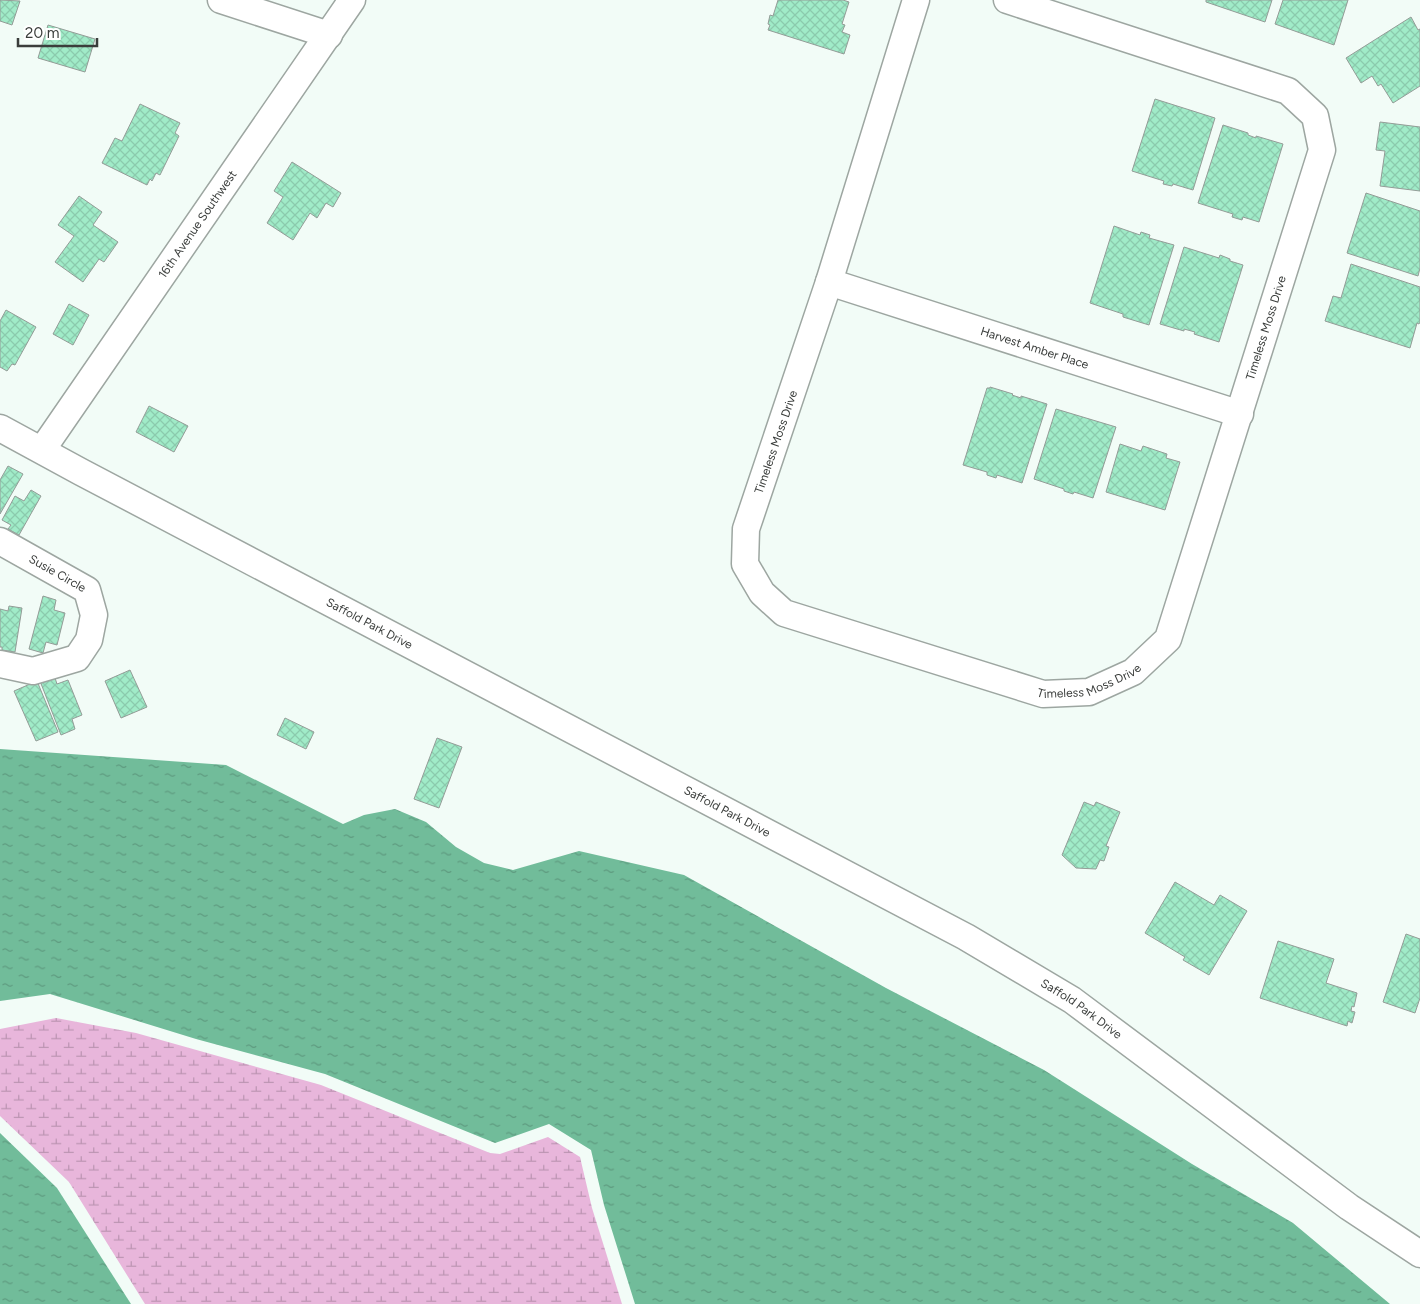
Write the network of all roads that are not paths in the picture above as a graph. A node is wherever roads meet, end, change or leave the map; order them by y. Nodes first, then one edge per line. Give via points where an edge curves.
1 (221, 0) edge
2 (352, 0) edge
3 (916, 0) edge
4 (1007, 0) edge
5 (329, 35) junction
6 (829, 282) junction
7 (1240, 414) junction
8 (0, 428) edge
9 (42, 450) junction
10 (0, 540) edge
11 (0, 664) edge
12 (1420, 1254) edge

1 - 5 street
2 - 5 street, 16th Avenue Southwest
3 - 6 street, Timeless Moss Drive
4 - 7 street, Timeless Moss Drive via 1288,91 1315,116 1322,150
5 - 9 street, 16th Avenue Southwest
6 - 7 street, Harvest Amber Place
6 - 7 street, Timeless Moss Drive via 746,529 746,564 762,593 784,613 1043,694 1088,692 1133,672 1168,639
8 - 9 street, Saffold Park Drive
9 - 12 street, Saffold Park Drive via 974,941 1072,1000 1350,1207
10 - 11 street, Susie Circle via 88,590 94,615 90,640 77,658 34,671

